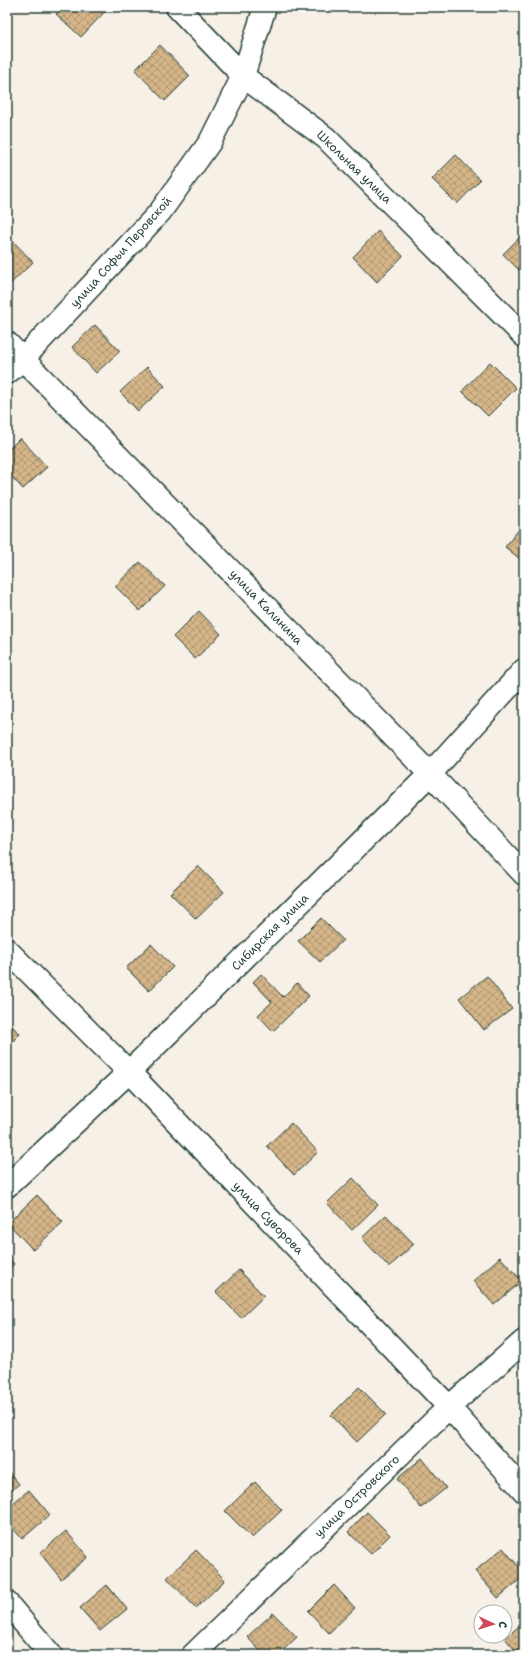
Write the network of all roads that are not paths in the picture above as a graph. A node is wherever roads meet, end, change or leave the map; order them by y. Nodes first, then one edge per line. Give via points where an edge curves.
1 (177, 7) edge
2 (265, 7) edge
3 (243, 76) junction
4 (524, 336) edge
5 (7, 342) edge
6 (23, 359) junction
7 (7, 373) edge
8 (524, 670) edge
9 (430, 774) junction
10 (524, 874) edge
11 (7, 950) edge
12 (129, 1072) junction
13 (7, 1186) edge
14 (524, 1341) edge
15 (448, 1407) junction
16 (524, 1491) edge
17 (7, 1603) edge
18 (50, 1655) edge
19 (193, 1655) edge

1 - 3 street, Школьная улица
2 - 3 street, улица Софьи Перовской
3 - 4 street, Школьная улица via 326,138
3 - 6 street, улица Софьи Перовской via 210,142 160,212
5 - 6 street, улица Калинина
6 - 7 street, улица Софьи Перовской
6 - 9 street, улица Калинина
8 - 9 street, Сибирская улица
9 - 10 street, улица Калинина
9 - 12 street, Сибирская улица
11 - 12 street, улица Суворова
12 - 13 street, Сибирская улица
12 - 15 street, улица Суворова
14 - 15 street, улица Островского
15 - 16 street, улица Суворова
15 - 19 street, улица Островского
17 - 18 street

